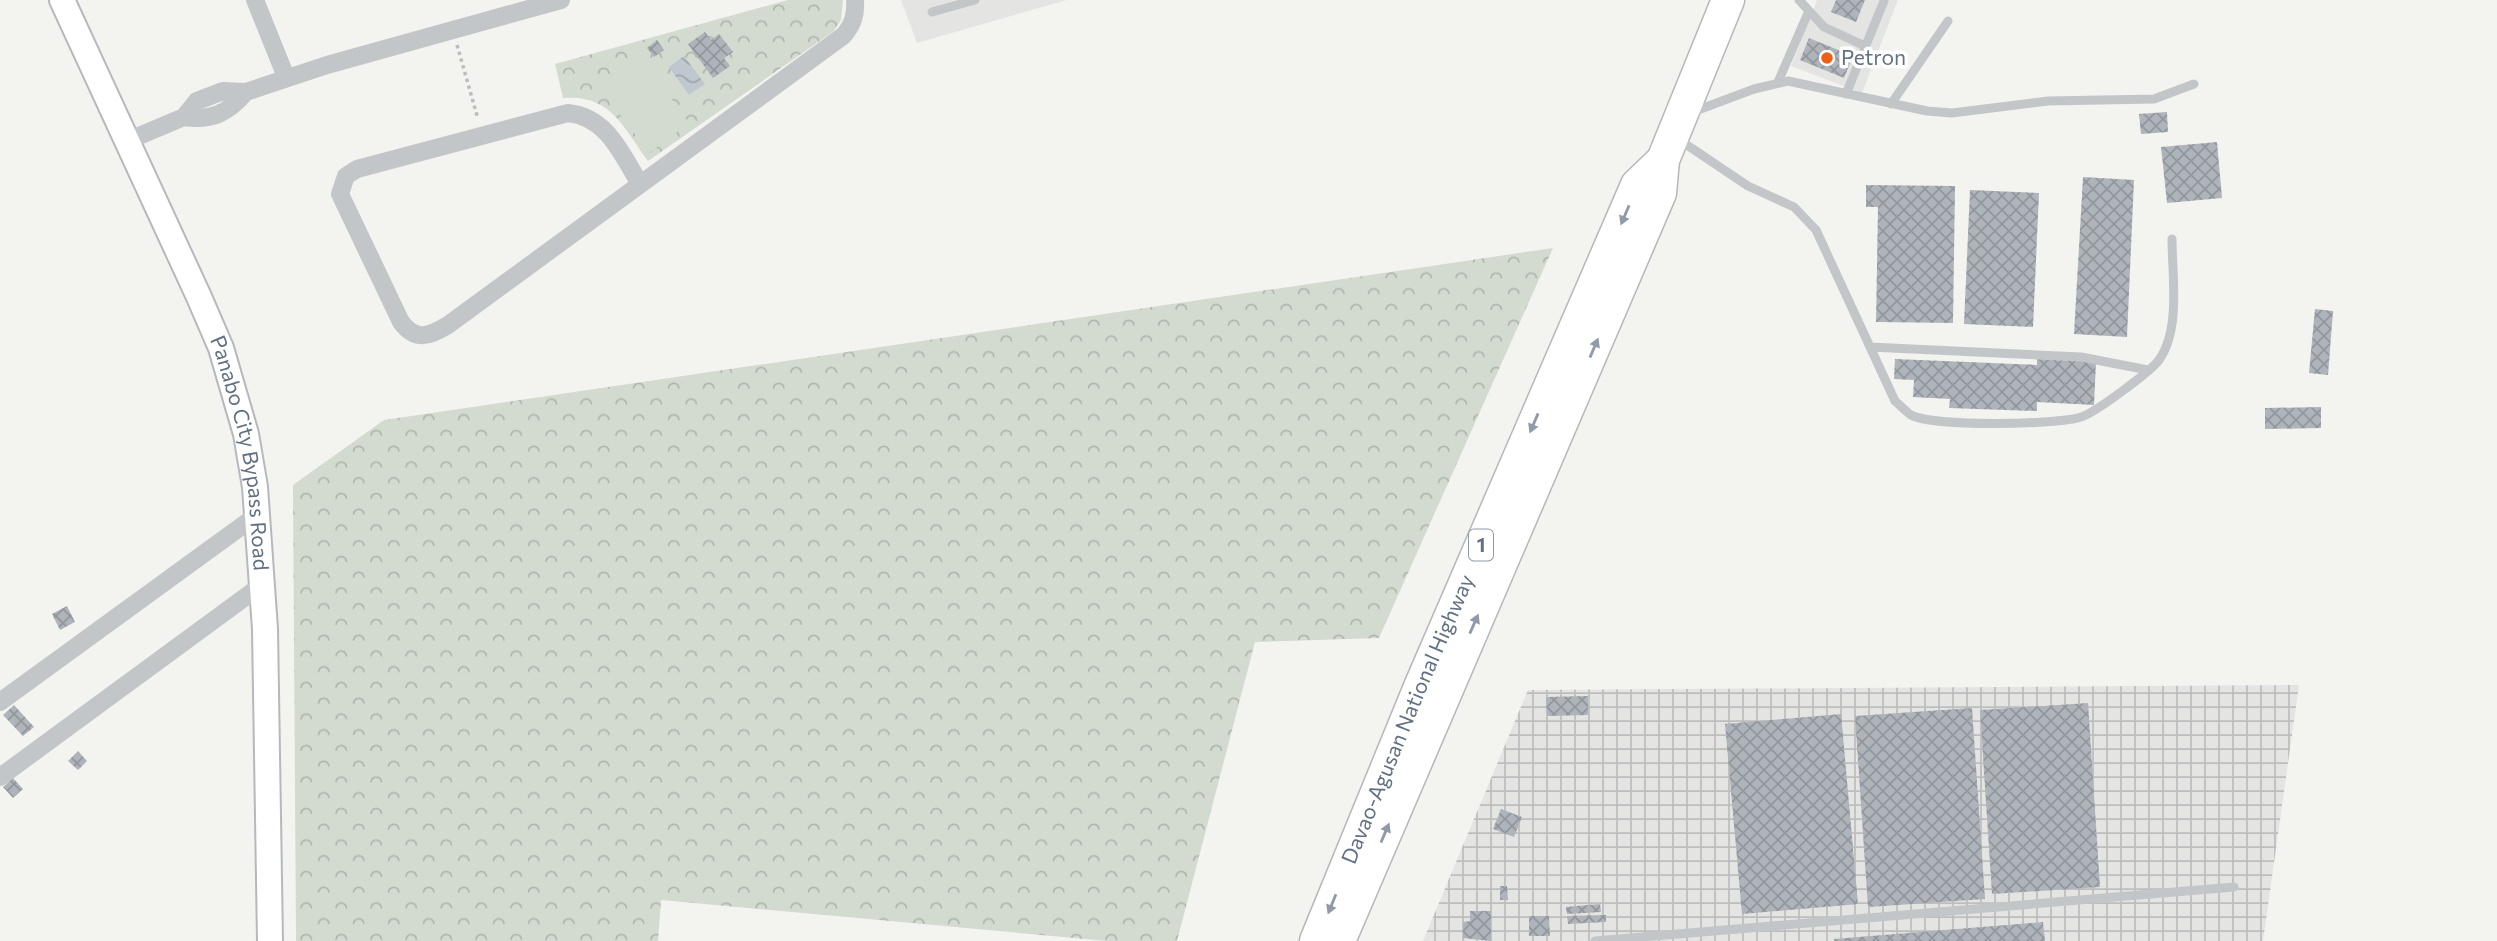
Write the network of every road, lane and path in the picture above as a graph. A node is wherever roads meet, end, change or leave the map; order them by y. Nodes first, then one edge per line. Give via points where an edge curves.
1 (61, 0) edge
2 (255, 0) edge
3 (561, 0) edge
4 (855, 0) edge
5 (975, 0) edge
6 (1728, 0) edge
7 (1799, 0) edge
8 (1884, 1) edge
9 (932, 12) dead end
10 (1808, 13) junction
11 (1948, 21) dead end
12 (453, 30) junction
13 (1865, 46) junction
14 (286, 77) junction
15 (1778, 82) junction
16 (2194, 84) dead end
17 (1846, 94) junction
18 (1891, 104) junction
19 (483, 134) junction
20 (1671, 137) junction
21 (127, 141) junction
22 (640, 184) junction
23 (2172, 239) dead end
24 (1870, 347) junction
25 (2148, 370) junction
26 (257, 515) junction
27 (263, 584) junction
28 (0, 702) edge
29 (0, 777) edge
30 (2234, 887) dead end
31 (1324, 940) edge
32 (270, 941) edge
33 (1595, 941) edge

1 - 21 main road, Panabo City Bypass Road
2 - 14 street
3 - 12 street
4 - 22 street via 855,16 842,36
5 - 9 lane
6 - 20 highway, Davao-Agusan National Highway / 1
7 - 10 lane
8 - 13 lane
10 - 13 lane via 1835,33
10 - 15 lane
11 - 18 lane
12 - 14 street
12 - 19 path
13 - 17 lane
14 - 21 street via 246,92 231,109 204,120 184,117
15 - 17 lane via 1798,81
15 - 20 lane
16 - 18 lane via 2154,99 2048,101 1952,113
17 - 18 lane
19 - 22 street via 550,116 583,114 608,134
19 - 22 street via 357,169 341,184 342,203 401,323 421,337 448,325
20 - 24 lane via 1748,186 1794,207 1808,220 1830,256
20 - 31 highway, Davao-Agusan National Highway / 1 via 1660,193 1431,692
21 - 26 main road, Panabo City Bypass Road via 221,348 246,435
23 - 25 lane via 2166,345
24 - 25 lane via 2081,356
24 - 25 lane via 1895,401 1912,416 1933,420 1988,424 2081,418
26 - 27 main road, Panabo City Bypass Road
26 - 28 street
27 - 29 street
27 - 32 main road, Panabo City Bypass Road
30 - 33 lane

